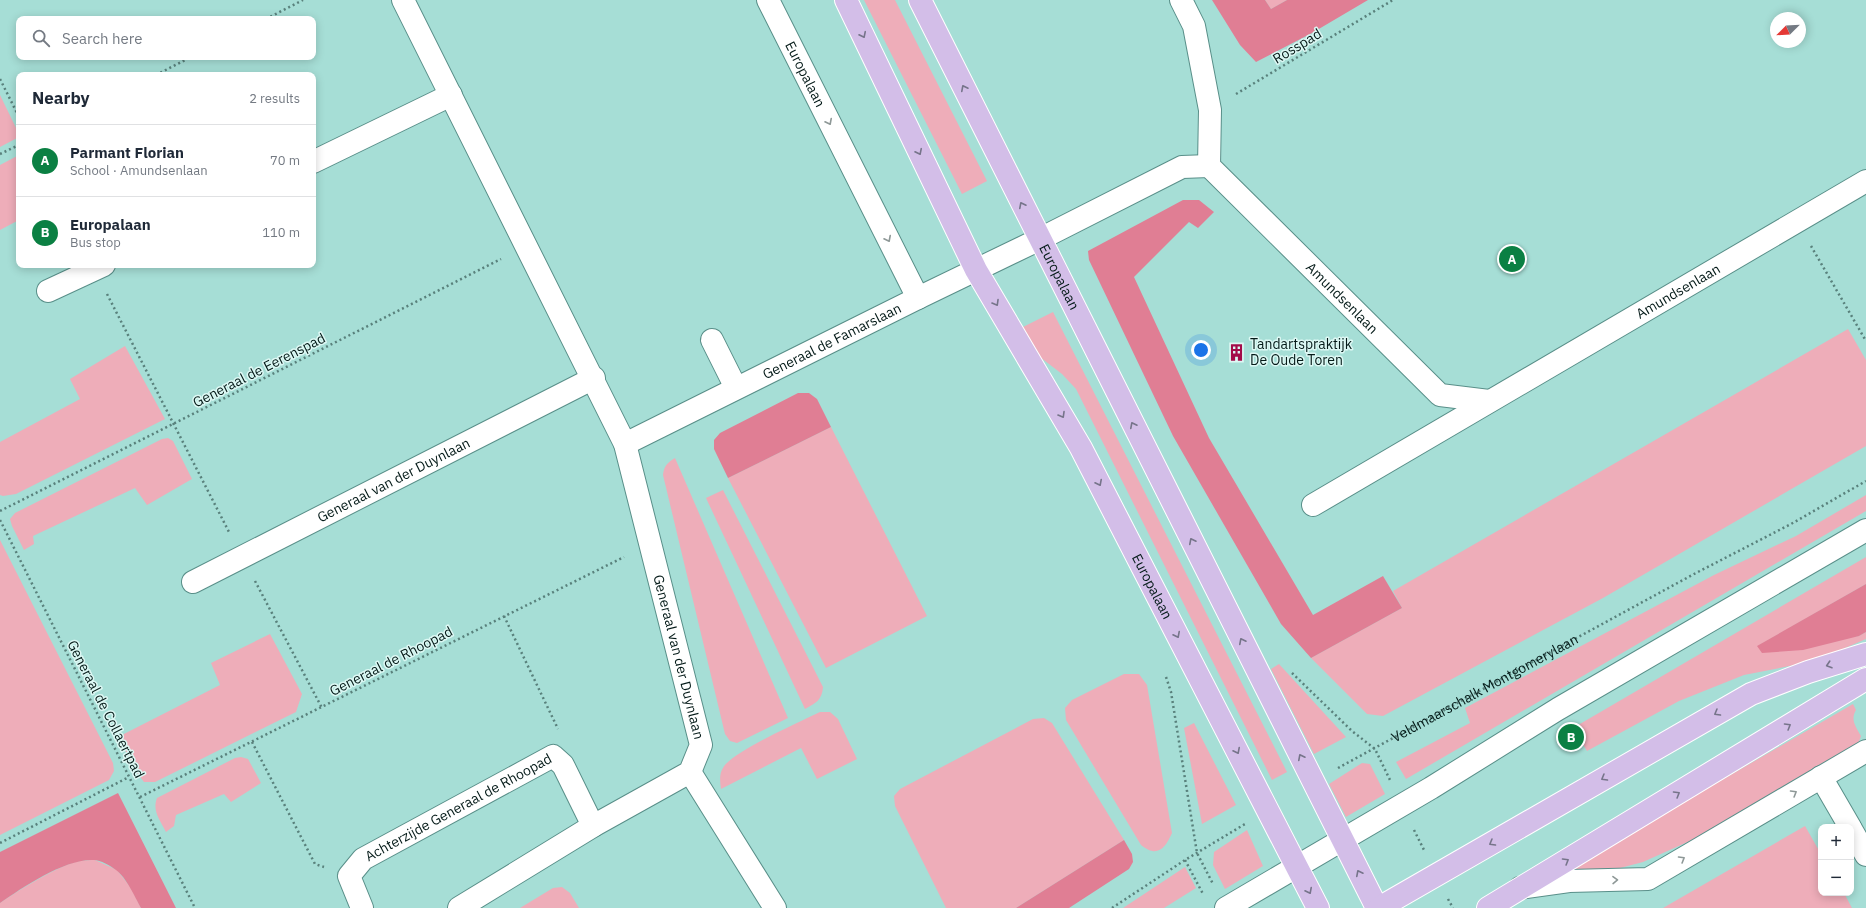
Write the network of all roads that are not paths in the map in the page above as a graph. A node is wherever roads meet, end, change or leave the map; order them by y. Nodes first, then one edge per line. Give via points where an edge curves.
1 (403, 0) edge
2 (768, 0) edge
3 (846, 0) edge
4 (920, 0) edge
5 (1180, 0) edge
6 (451, 95) junction
7 (316, 161) edge
8 (1209, 166) junction
9 (1866, 181) edge
10 (1040, 239) junction
11 (97, 268) edge
12 (976, 270) junction
13 (48, 291) dead end
14 (918, 298) junction
15 (712, 340) dead end
16 (594, 378) junction
17 (736, 388) junction
18 (1489, 401) junction
19 (625, 444) junction
20 (1313, 505) dead end
21 (1866, 530) edge
22 (193, 582) dead end
23 (1866, 654) edge
24 (1866, 679) edge
25 (1866, 751) edge
26 (690, 772) junction
27 (1821, 777) junction
28 (1848, 824) edge
29 (593, 826) junction
30 (1854, 835) edge
31 (1342, 840) junction
32 (1866, 855) edge
33 (1297, 867) junction
34 (1520, 888) junction
35 (1221, 899) edge
36 (362, 908) edge
37 (460, 908) edge
38 (775, 908) edge
39 (1318, 908) edge
40 (1378, 908) edge
41 (1488, 908) edge

1 - 6 street, Generaal van der Duynlaan
2 -> 14 street, Europalaan
3 -> 12 main road, Europalaan
10 -> 4 main road, Europalaan
5 - 8 street via 1194,26 1210,110
6 - 7 street
6 - 16 street, Generaal van der Duynlaan
8 - 10 street via 1182,167
8 - 18 street, Amundsenlaan via 1440,395
9 - 18 street, Amundsenlaan
10 - 12 street, Generaal de Famarslaan
31 -> 10 main road, Europalaan
11 - 13 street
12 - 14 street, Generaal de Famarslaan
12 -> 33 main road, Europalaan via 1081,448
14 - 17 street, Generaal de Famarslaan
15 - 17 street
16 - 19 street, Generaal van der Duynlaan
16 - 22 street, Generaal van der Duynlaan
17 - 19 street, Generaal de Famarslaan
18 - 20 street, Amundsenlaan
19 - 26 street, Generaal van der Duynlaan via 701,745
21 - 31 street via 1558,709
23 -> 40 main road via 1808,672 1751,694
34 -> 24 main road
25 - 27 street
26 - 29 street
26 - 38 street
27 - 28 street
34 -> 27 street via 1570,881 1648,879
29 - 36 street, Achterzijde Generaal de Rhoopad via 563,765 553,756 363,859 349,876
29 - 37 street
30 - 32 street
31 - 33 street
40 -> 31 main road, Europalaan
33 - 35 street
33 -> 39 main road, Europalaan
34 - 41 main road

